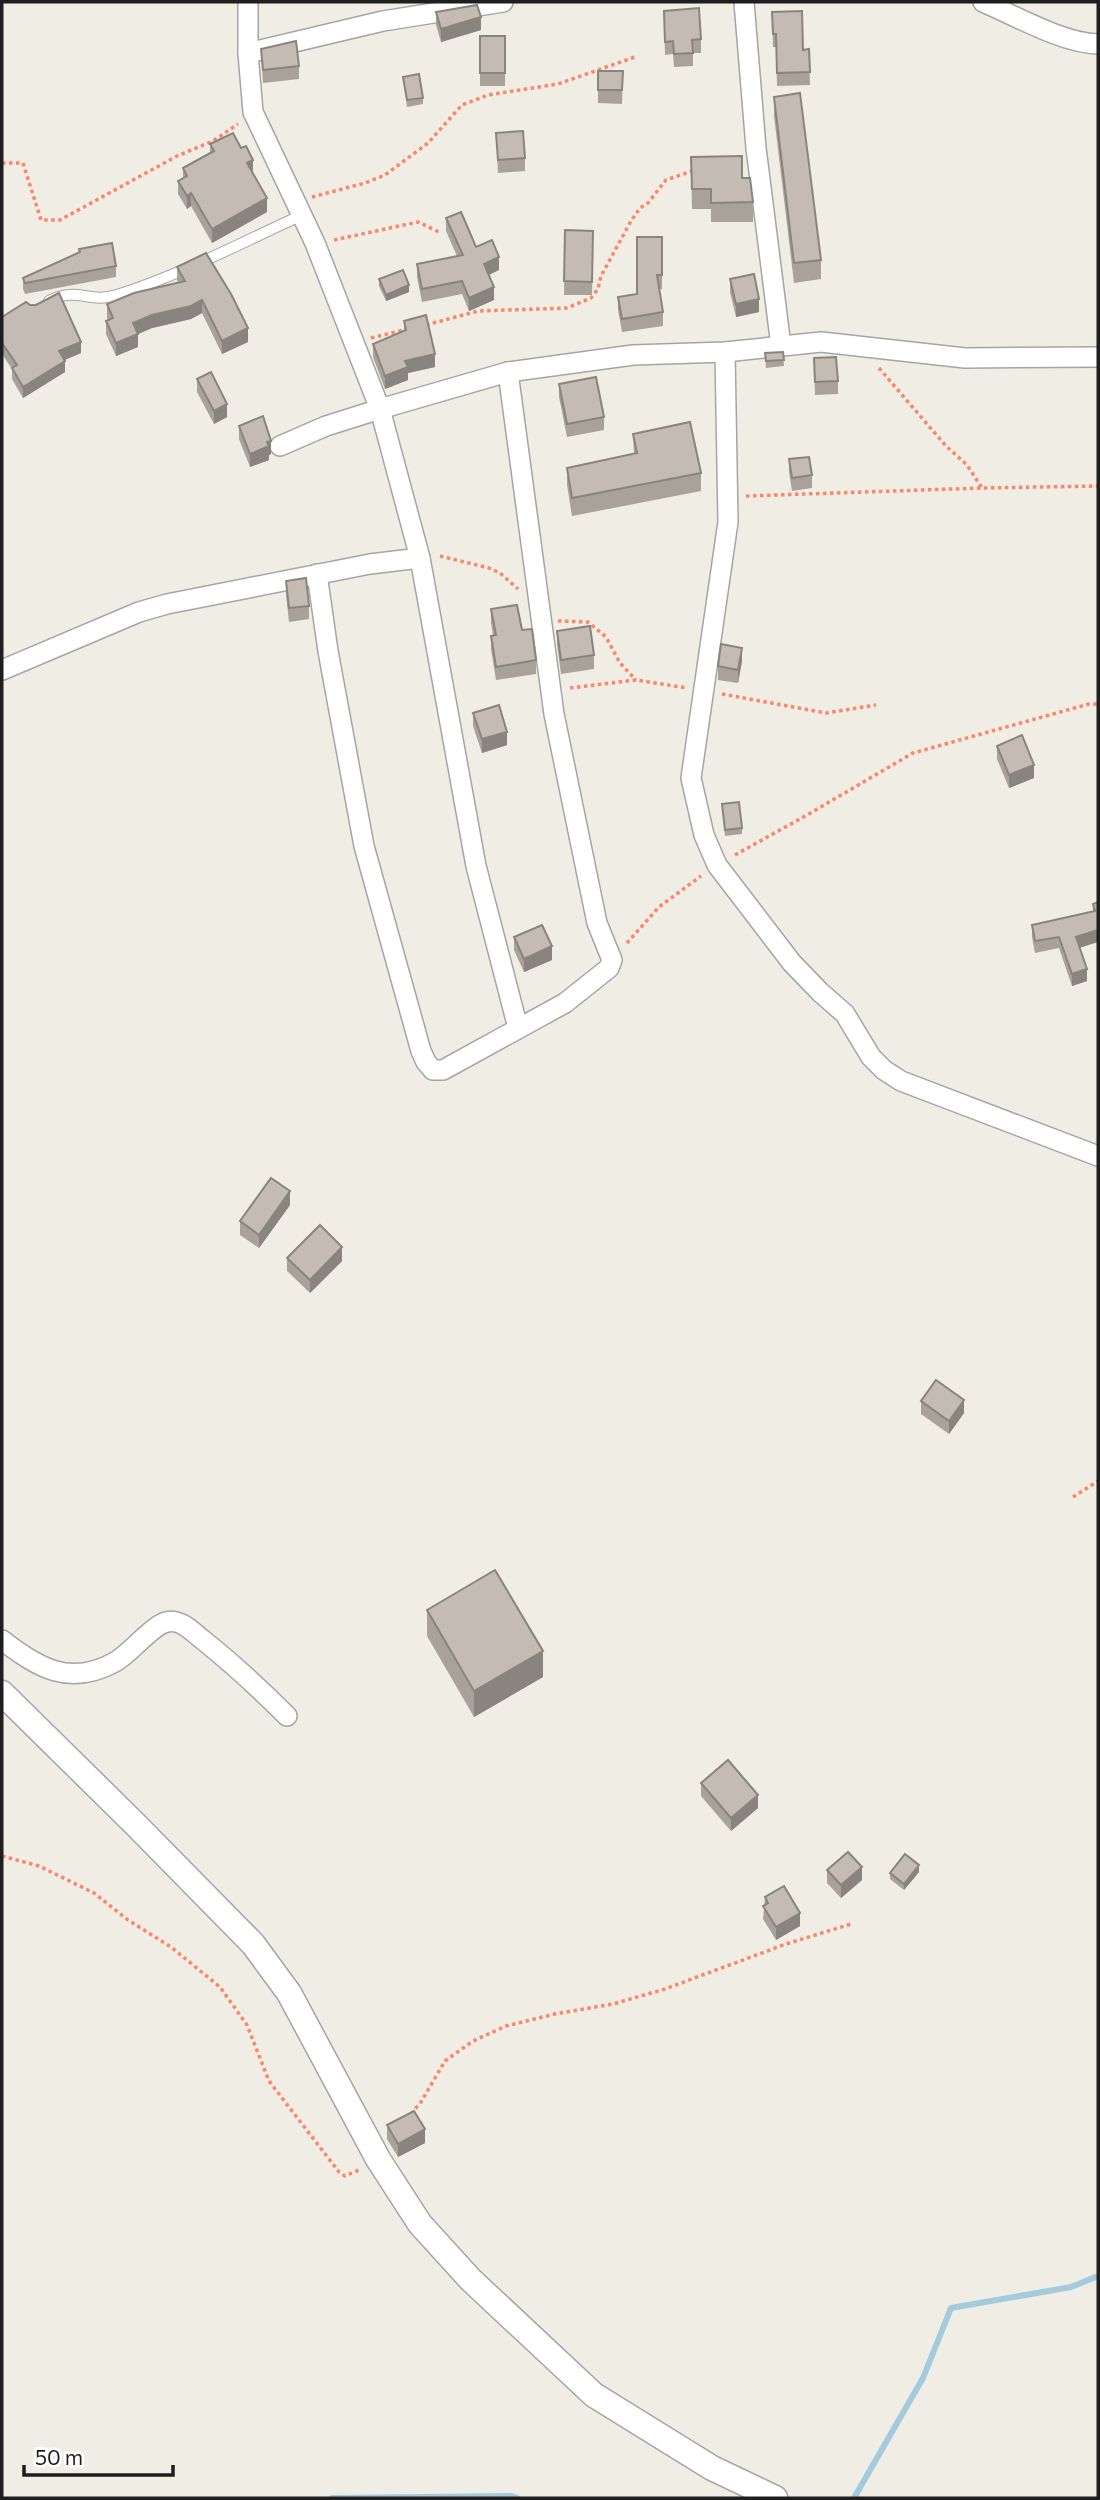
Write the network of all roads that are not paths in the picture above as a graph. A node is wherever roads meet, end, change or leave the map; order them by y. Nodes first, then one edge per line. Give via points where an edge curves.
1 (247, 2) edge
2 (503, 2) edge
3 (744, 2) edge
4 (983, 2) edge
5 (1098, 44) edge
6 (248, 53) junction
7 (297, 208) junction
8 (41, 306) edge
9 (781, 346) junction
10 (725, 352) junction
11 (1098, 357) edge
12 (508, 372) junction
13 (380, 409) junction
14 (280, 446) dead end
15 (419, 558) junction
16 (317, 575) junction
17 (2, 670) edge
18 (518, 1028) junction
19 (1098, 1156) edge
20 (2, 1640) edge
21 (2, 1693) edge
22 (287, 1716) dead end
23 (775, 2498) edge

1 - 6 street
2 - 6 street via 351,28
3 - 9 street via 756,148
4 - 5 street via 1058,34
6 - 7 street via 253,111
7 - 8 lane via 142,287 109,298 66,293
7 - 13 street
9 - 10 street
9 - 11 street via 821,342 965,358
10 - 12 street via 633,355
10 - 19 street via 728,522 691,778 704,835 717,865 792,963 845,1014 884,1070
12 - 13 street
12 - 18 street via 550,691 597,923 612,960 609,968 565,1003
13 - 14 street
13 - 15 street
15 - 16 street
15 - 18 street via 476,866
16 - 17 street via 139,612
16 - 18 street via 364,846 426,1062 433,1070 443,1070
20 - 22 street via 40,1667 75,1674 117,1661 157,1627 177,1622 218,1652
21 - 23 street via 253,1944 289,1993 378,2160 420,2224 463,2271 594,2395 712,2468

